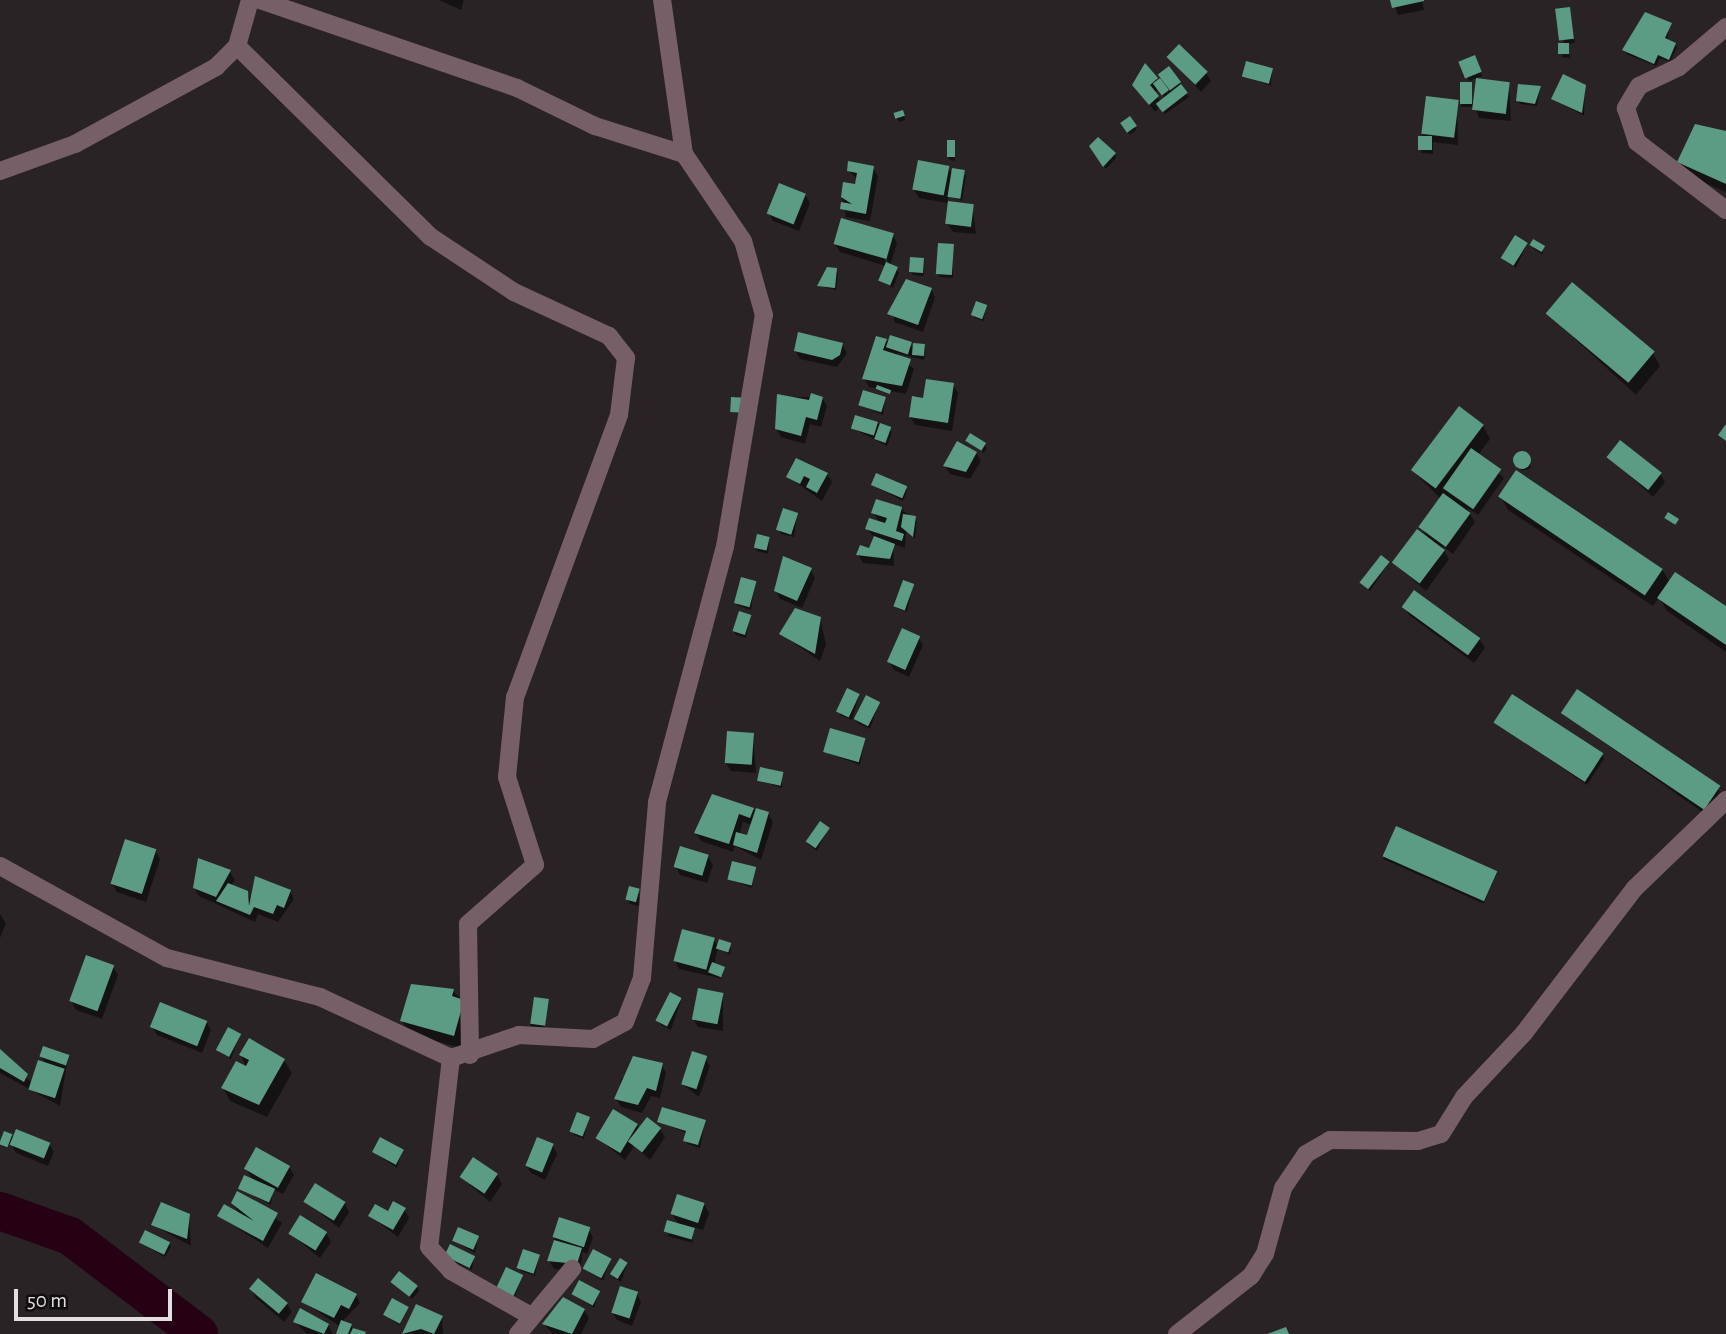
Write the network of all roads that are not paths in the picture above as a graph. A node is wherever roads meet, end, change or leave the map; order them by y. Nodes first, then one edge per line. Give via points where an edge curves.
1 (250, 0) edge
2 (260, 0) edge
3 (663, 0) edge
4 (1726, 27) edge
5 (237, 46) junction
6 (684, 154) junction
7 (0, 171) edge
8 (1726, 210) edge
9 (1726, 800) edge
10 (0, 866) edge
11 (470, 1055) junction
12 (451, 1058) junction
13 (572, 1269) dead end
14 (531, 1316) junction
15 (518, 1334) edge
16 (1177, 1334) edge

1 - 5 street
2 - 6 street via 517,88 596,126
3 - 6 street
4 - 8 street via 1679,67 1639,86 1626,108 1637,142
5 - 7 street via 180,90 75,144
5 - 11 street via 431,237 514,292 609,336 626,358 619,415 515,697 508,777 535,865 468,924
6 - 11 street via 743,241 764,315 724,547 657,802 642,978 634,1008 607,1035 519,1035
9 - 16 street via 1635,888 1493,1071 1464,1097 1441,1134 1418,1142 1330,1140 1306,1154 1288,1177 1265,1254 1251,1276
10 - 12 street via 167,958 320,997
11 - 12 street
12 - 14 street via 429,1247 451,1271
13 - 14 street
14 - 15 street

